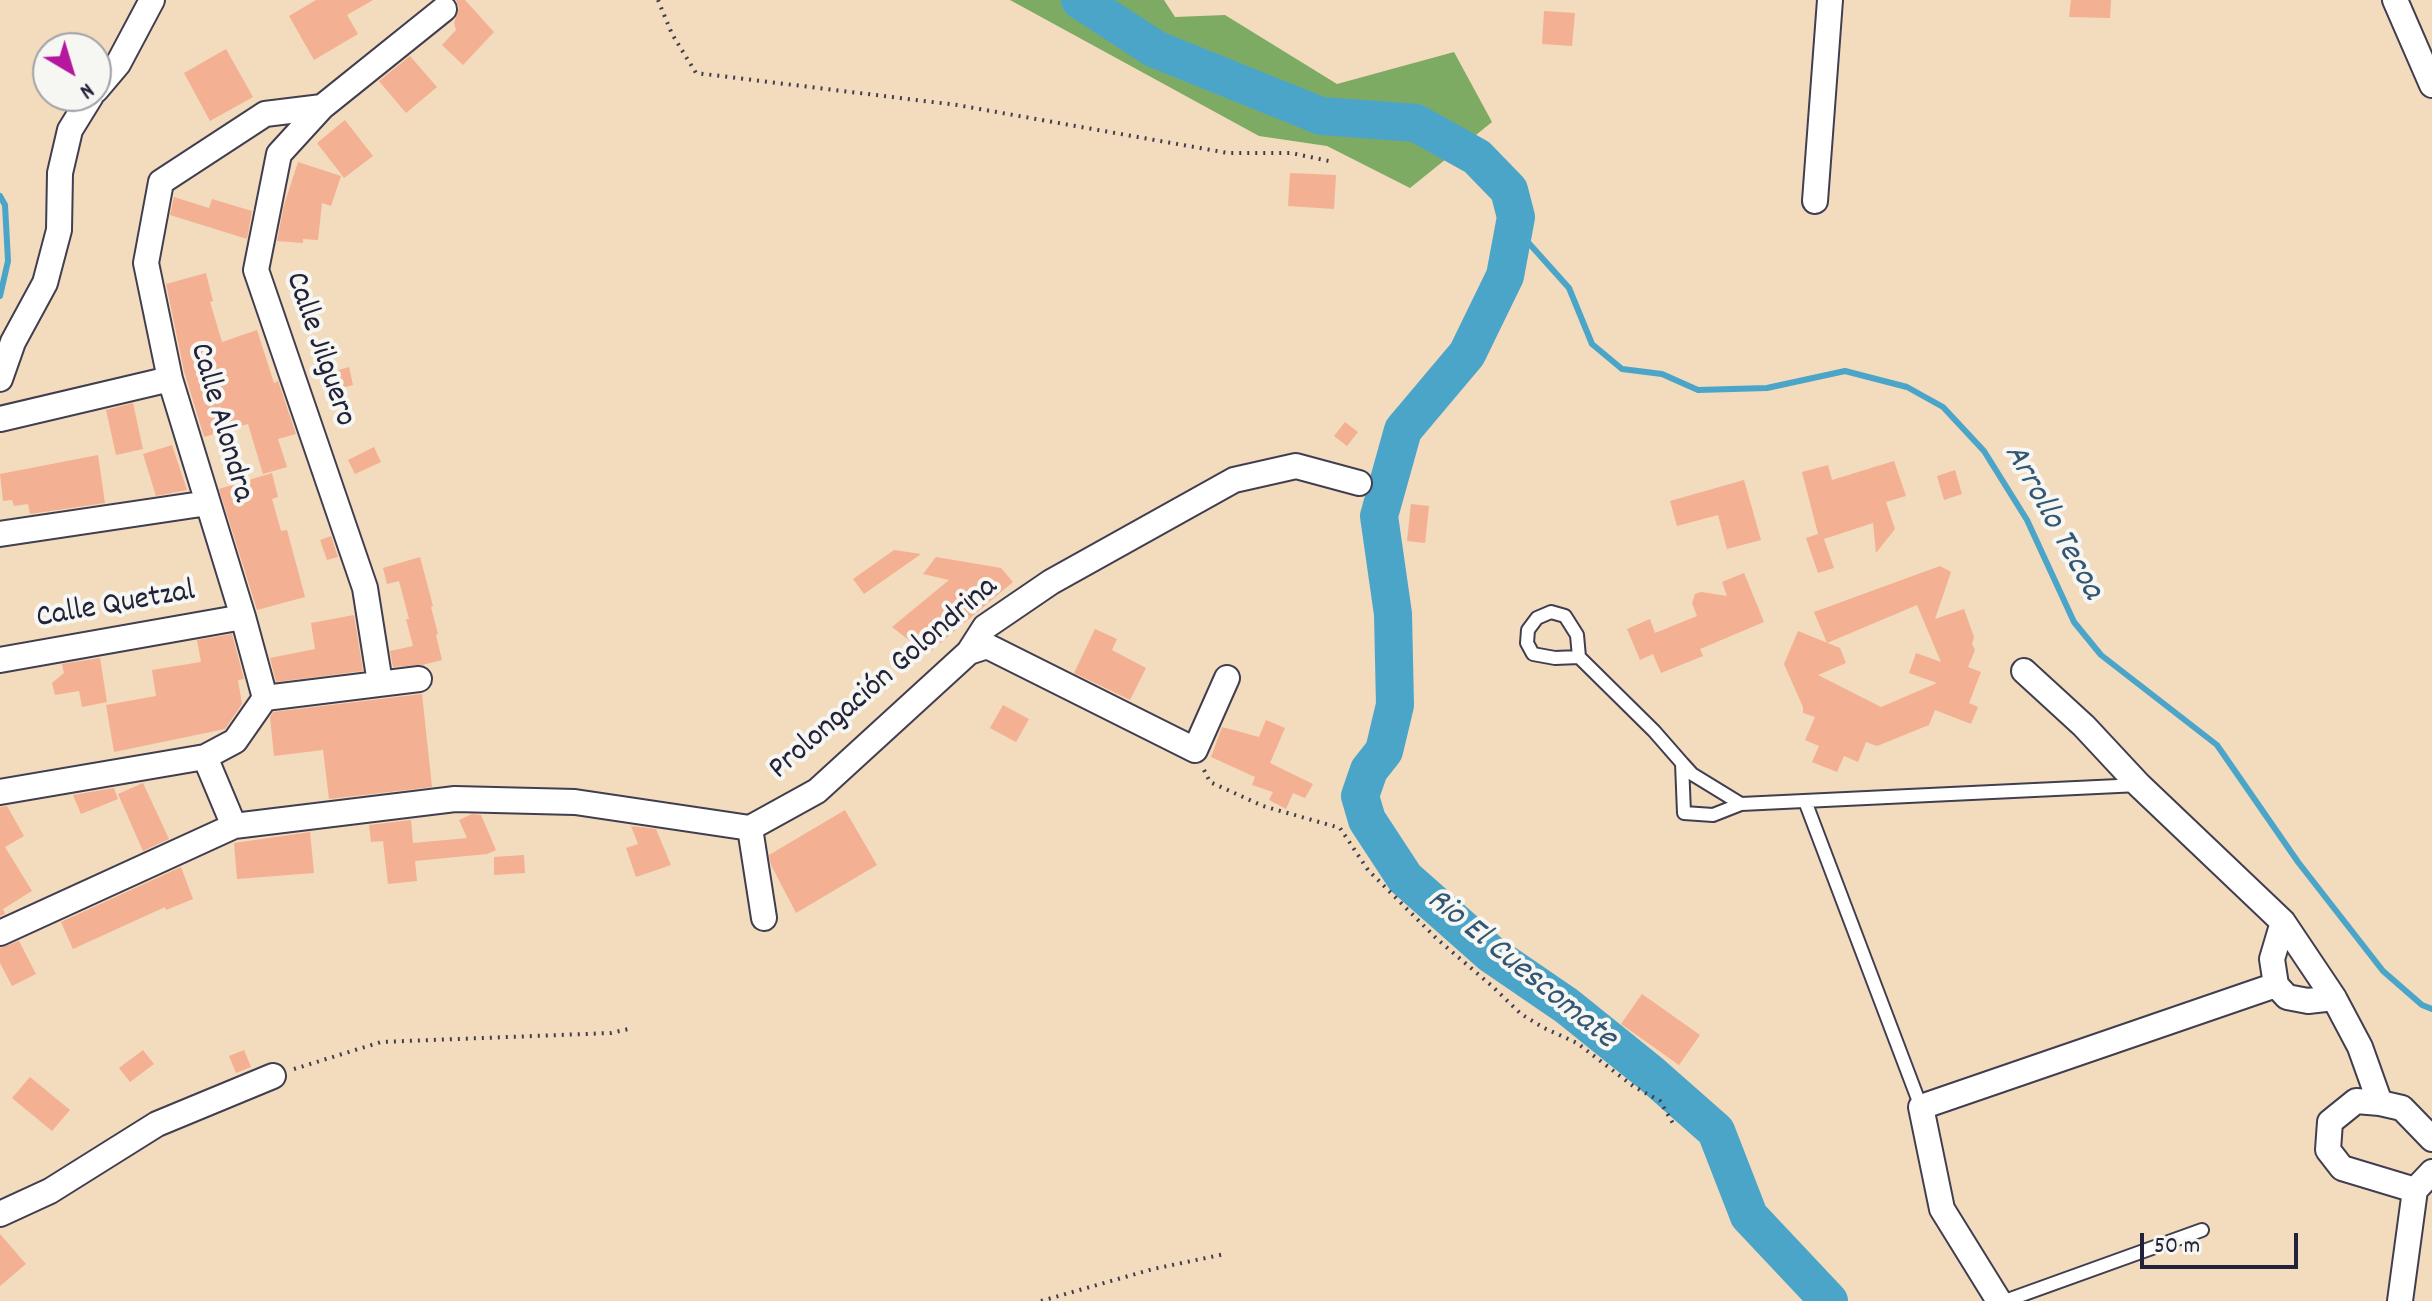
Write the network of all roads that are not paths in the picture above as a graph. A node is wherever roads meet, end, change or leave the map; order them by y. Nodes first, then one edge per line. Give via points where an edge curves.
1 (152, 0) edge
2 (1830, 0) edge
3 (2395, 0) edge
4 (444, 9) dead end
5 (112, 71) edge
6 (2432, 85) edge
7 (322, 107) junction
8 (81, 112) edge
9 (1815, 201) dead end
10 (0, 379) edge
11 (170, 379) junction
12 (0, 419) edge
13 (1359, 483) dead end
14 (208, 503) junction
15 (0, 534) edge
16 (243, 617) junction
17 (969, 652) junction
18 (1579, 657) junction
19 (0, 660) edge
20 (2024, 671) dead end
21 (1227, 678) dead end
22 (419, 679) dead end
23 (380, 683) junction
24 (265, 698) junction
25 (205, 757) junction
26 (1682, 763) junction
27 (2139, 785) junction
28 (0, 792) edge
29 (1805, 801) junction
30 (1741, 804) junction
31 (234, 826) junction
32 (750, 828) junction
33 (764, 918) dead end
34 (2283, 922) junction
35 (0, 933) edge
36 (2276, 985) junction
37 (2334, 998) junction
38 (273, 1076) road end
39 (2380, 1103) junction
40 (1921, 1107) junction
41 (2432, 1139) edge
42 (2432, 1172) edge
43 (2415, 1190) junction
44 (0, 1214) edge
45 (2202, 1230) dead end
46 (2002, 1301) edge
47 (2400, 1301) edge

1 - 5 street
2 - 9 street
3 - 6 street
4 - 7 street, Calle Jilguero
7 - 11 street, Calle Alondra via 265,114 161,182 146,263
7 - 23 street, Calle Jilguero via 279,154 256,270 365,588
8 - 10 street via 70,130 60,173 59,230 45,283
11 - 12 street
11 - 14 street, Calle Alondra
13 - 17 street, Prolongación Golondrina via 1296,466 1234,480 1051,582 985,627
14 - 15 street
14 - 16 street, Calle Alondra
16 - 19 street, Calle Quetzal
16 - 24 street, Calle Alondra
17 - 21 street via 987,646 1195,750
17 - 32 street, Prolongación Golondrina via 817,791
18 - 18 lane via 1577,635 1565,616 1551,612 1528,630 1533,654
18 - 26 lane
20 - 27 street
22 - 23 street
23 - 24 street
24 - 25 street via 235,741
25 - 28 street
25 - 31 street
26 - 30 lane
26 - 30 lane via 1684,813 1713,815
27 - 29 lane
27 - 34 street
29 - 30 lane
29 - 40 lane
31 - 32 street via 455,799 575,802
31 - 35 street
32 - 33 street
34 - 36 street via 2272,959
34 - 37 street
36 - 37 street via 2287,997
36 - 40 street
37 - 39 street via 2360,1047
38 - 44 street via 157,1124 50,1191
39 - 41 street via 2402,1108
39 - 43 street via 2356,1101 2330,1122 2328,1150 2342,1168
40 - 46 street via 1942,1209
42 - 43 street
43 - 47 street
45 - 46 lane

